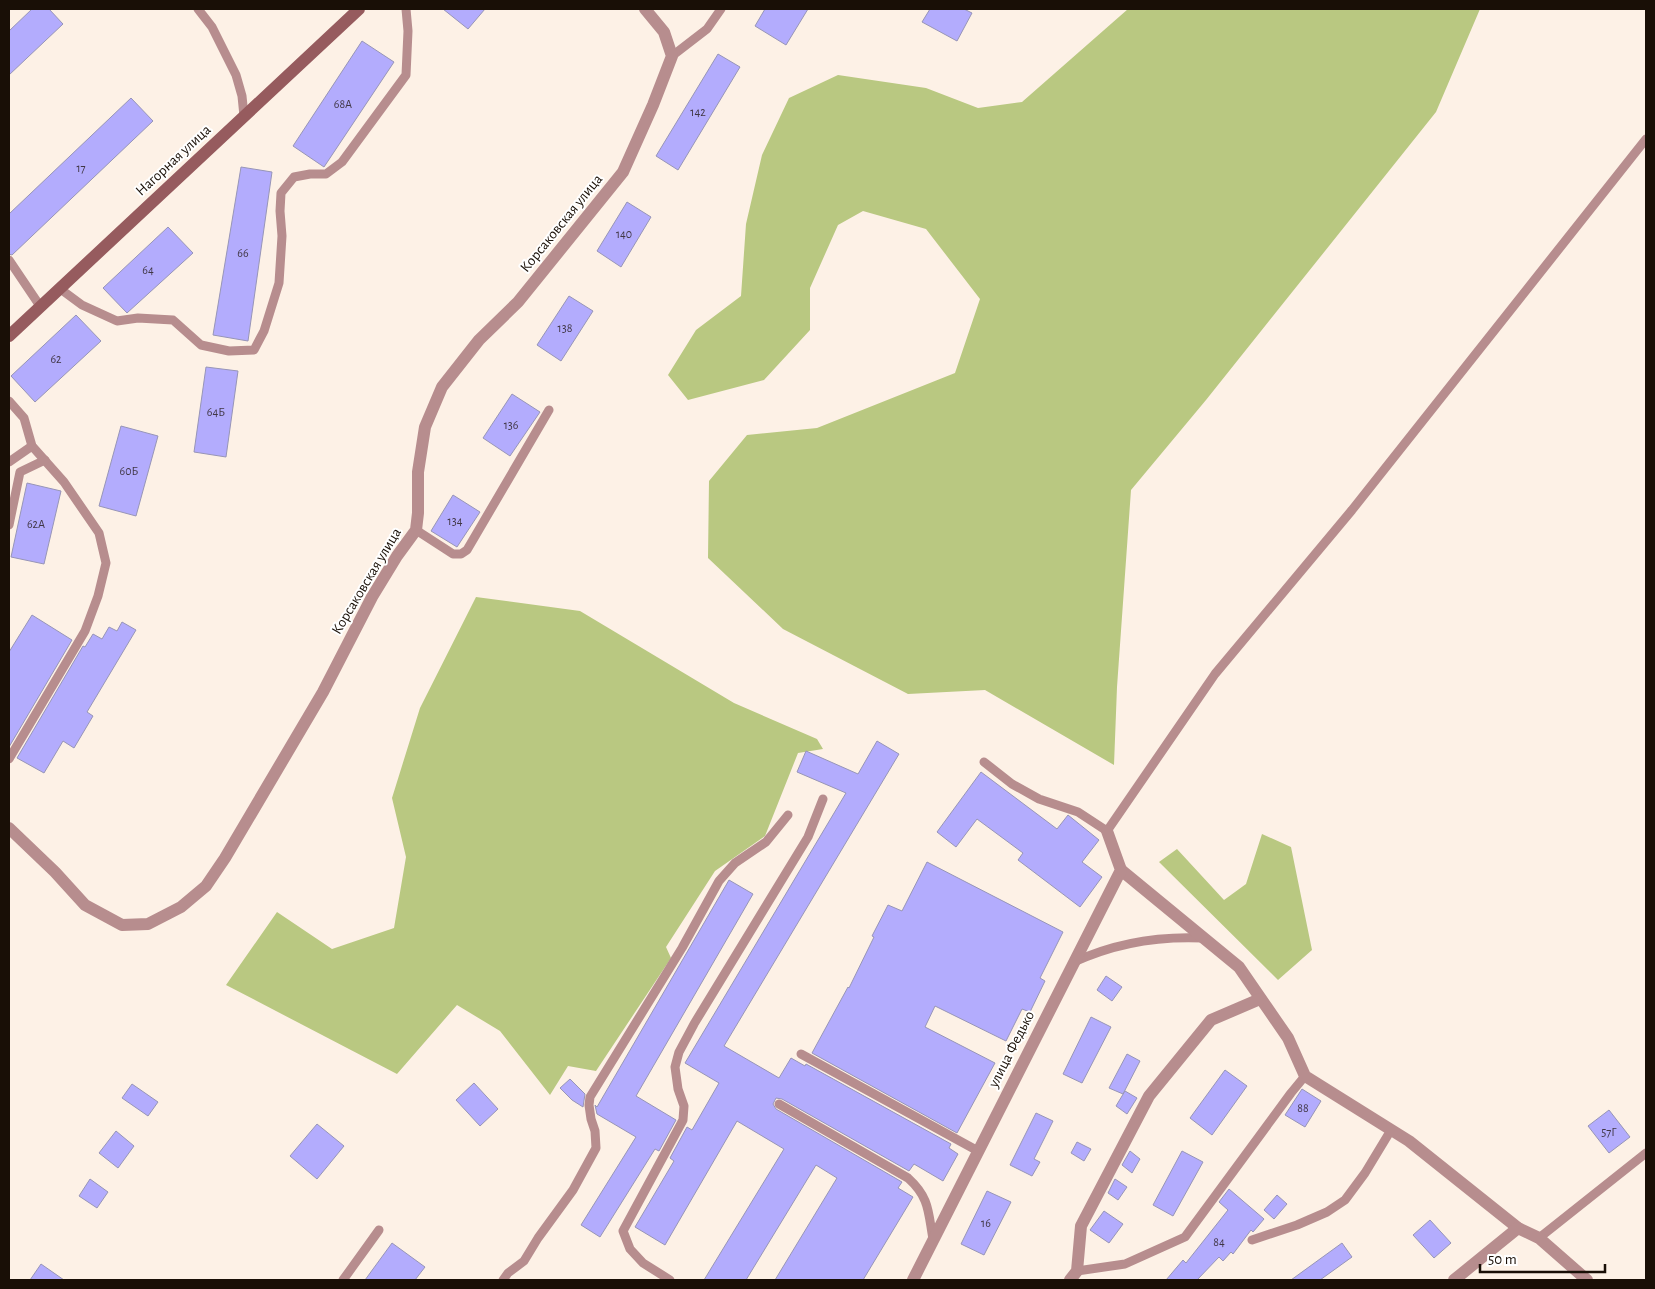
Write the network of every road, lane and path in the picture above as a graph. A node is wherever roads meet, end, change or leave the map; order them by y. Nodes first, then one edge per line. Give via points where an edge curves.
1 (198, 9) edge
2 (360, 9) edge
3 (406, 9) edge
4 (645, 9) edge
5 (721, 9) edge
6 (672, 56) junction
7 (244, 116) junction
8 (1646, 139) edge
9 (9, 260) edge
10 (59, 288) junction
11 (40, 306) junction
12 (9, 336) edge
13 (9, 402) edge
14 (549, 410) dead end
15 (32, 446) junction
16 (45, 460) junction
17 (9, 462) edge
18 (9, 525) edge
19 (416, 530) junction
20 (9, 759) edge
21 (984, 762) dead end
22 (824, 799) dead end
23 (788, 815) dead end
24 (9, 828) edge
25 (1107, 831) junction
26 (1121, 870) junction
27 (1203, 938) junction
28 (1074, 962) junction
29 (1260, 999) junction
30 (801, 1054) dead end
31 (1305, 1076) junction
32 (779, 1104) dead end
33 (1391, 1130) junction
34 (978, 1151) junction
35 (1646, 1153) edge
36 (1518, 1228) junction
37 (379, 1230) dead end
38 (1539, 1238) junction
39 (933, 1239) junction
40 (1252, 1240) dead end
41 (1074, 1276) edge
42 (343, 1280) edge
43 (503, 1280) edge
44 (670, 1280) edge
45 (913, 1280) edge
46 (1454, 1280) edge
47 (1587, 1280) edge

1 - 7 lane via 212,28 236,75
2 - 7 street, Нагорная улица
3 - 10 lane via 406,76 342,162 326,174 294,177 281,193 279,283 264,332 254,350 229,351 202,345 173,320 138,318 117,321 82,305
4 - 6 street via 664,32
5 - 6 lane via 707,29
6 - 19 street, Корсаковская улица via 623,172 518,302 479,340 442,387 425,427 418,472
7 - 10 street, Нагорная улица
8 - 25 lane via 1352,510 1215,674
9 - 11 lane
10 - 11 street, Нагорная улица
11 - 12 street, Нагорная улица
13 - 15 lane via 24,418
14 - 19 lane via 467,550 453,554
15 - 16 lane
15 - 17 lane
16 - 18 lane via 20,472
16 - 20 lane via 99,533 106,563 98,596 84,631
19 - 24 street, Корсаковская улица via 372,598 323,692 225,858 206,886 181,907 148,924 122,924 85,905
21 - 25 lane via 1012,784 1039,799 1078,812
22 - 44 lane via 808,837 679,1052 675,1067 684,1106 683,1120 622,1231 630,1249 642,1263
23 - 43 lane via 766,842 735,863 719,881 682,948 590,1097 596,1148 573,1190 524,1261
25 - 26 street
26 - 27 street
26 - 28 street, улица Федько
27 - 28 lane via 1148,940 1090,954
27 - 29 street via 1239,967
28 - 34 street, улица Федько
29 - 31 street via 1288,1038
29 - 41 street via 1211,1020 1149,1096 1081,1226
30 - 34 lane
31 - 33 street
31 - 41 lane via 1184,1237 1126,1264
32 - 39 lane via 908,1178 925,1198
33 - 36 street
33 - 40 lane via 1345,1200 1297,1225
34 - 39 street, улица Федько
35 - 38 lane
36 - 38 street
36 - 46 street
37 - 42 lane
38 - 47 street
39 - 45 street, улица Федько

